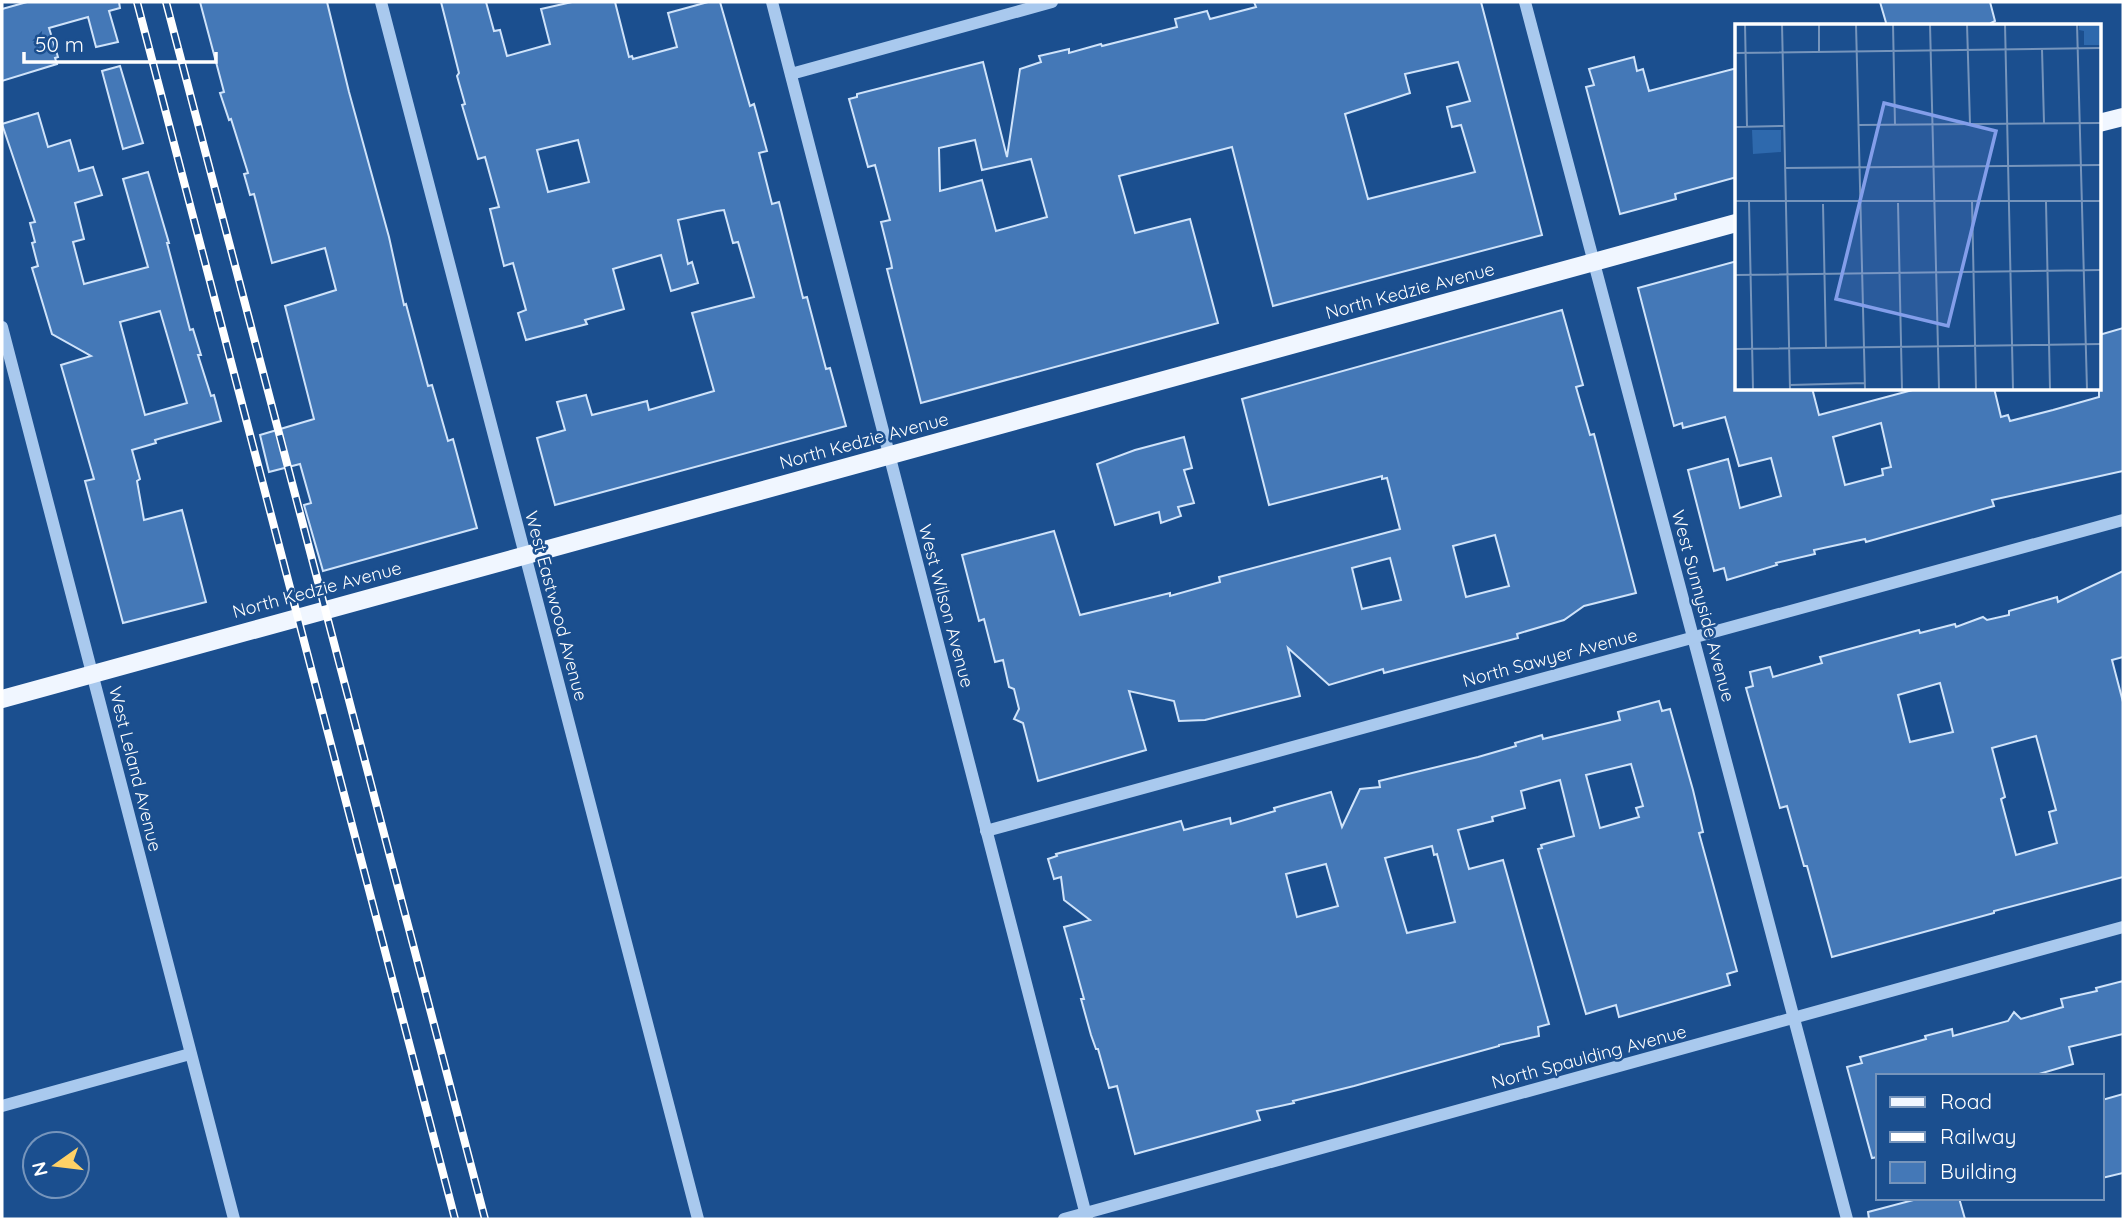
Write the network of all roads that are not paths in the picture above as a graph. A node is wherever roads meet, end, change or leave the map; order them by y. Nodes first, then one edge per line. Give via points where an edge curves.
1 (381, 2) edge
2 (772, 2) edge
3 (1052, 2) edge
4 (1525, 2) edge
5 (791, 74) junction
6 (2123, 117) edge
7 (2100, 124) edge
8 (1735, 224) edge
9 (1593, 262) junction
10 (2, 327) edge
11 (889, 455) junction
12 (2123, 520) edge
13 (525, 555) junction
14 (1693, 637) junction
15 (92, 674) junction
16 (2, 699) edge
17 (986, 831) junction
18 (2123, 928) edge
19 (1794, 1018) junction
20 (190, 1054) junction
21 (2, 1106) edge
22 (1086, 1216) edge
23 (234, 1219) edge
24 (698, 1219) edge
25 (1064, 1219) edge
26 (1847, 1219) edge

1 - 13 street, West Eastwood Avenue
2 - 5 street, West Wilson Avenue
3 - 5 street
4 - 9 street, West Sunnyside Avenue
5 - 11 street, West Wilson Avenue
6 - 7 main road
8 - 9 main road, North Kedzie Avenue
9 - 11 main road, North Kedzie Avenue
9 - 14 street, West Sunnyside Avenue
10 - 15 street, West Leland Avenue
11 - 13 main road, North Kedzie Avenue
11 - 17 street, West Wilson Avenue
12 - 14 street, North Sawyer Avenue
13 - 15 main road, North Kedzie Avenue
13 - 24 street, West Eastwood Avenue
14 - 17 street, North Sawyer Avenue
14 - 19 street, West Sunnyside Avenue
15 - 16 main road, North Kedzie Avenue
15 - 20 street, West Leland Avenue
17 - 22 street, West Wilson Avenue
18 - 19 street, North Spaulding Avenue
19 - 22 street, North Spaulding Avenue
19 - 26 street, West Sunnyside Avenue
20 - 21 street
20 - 23 street, West Leland Avenue
22 - 25 street, North Spaulding Avenue

